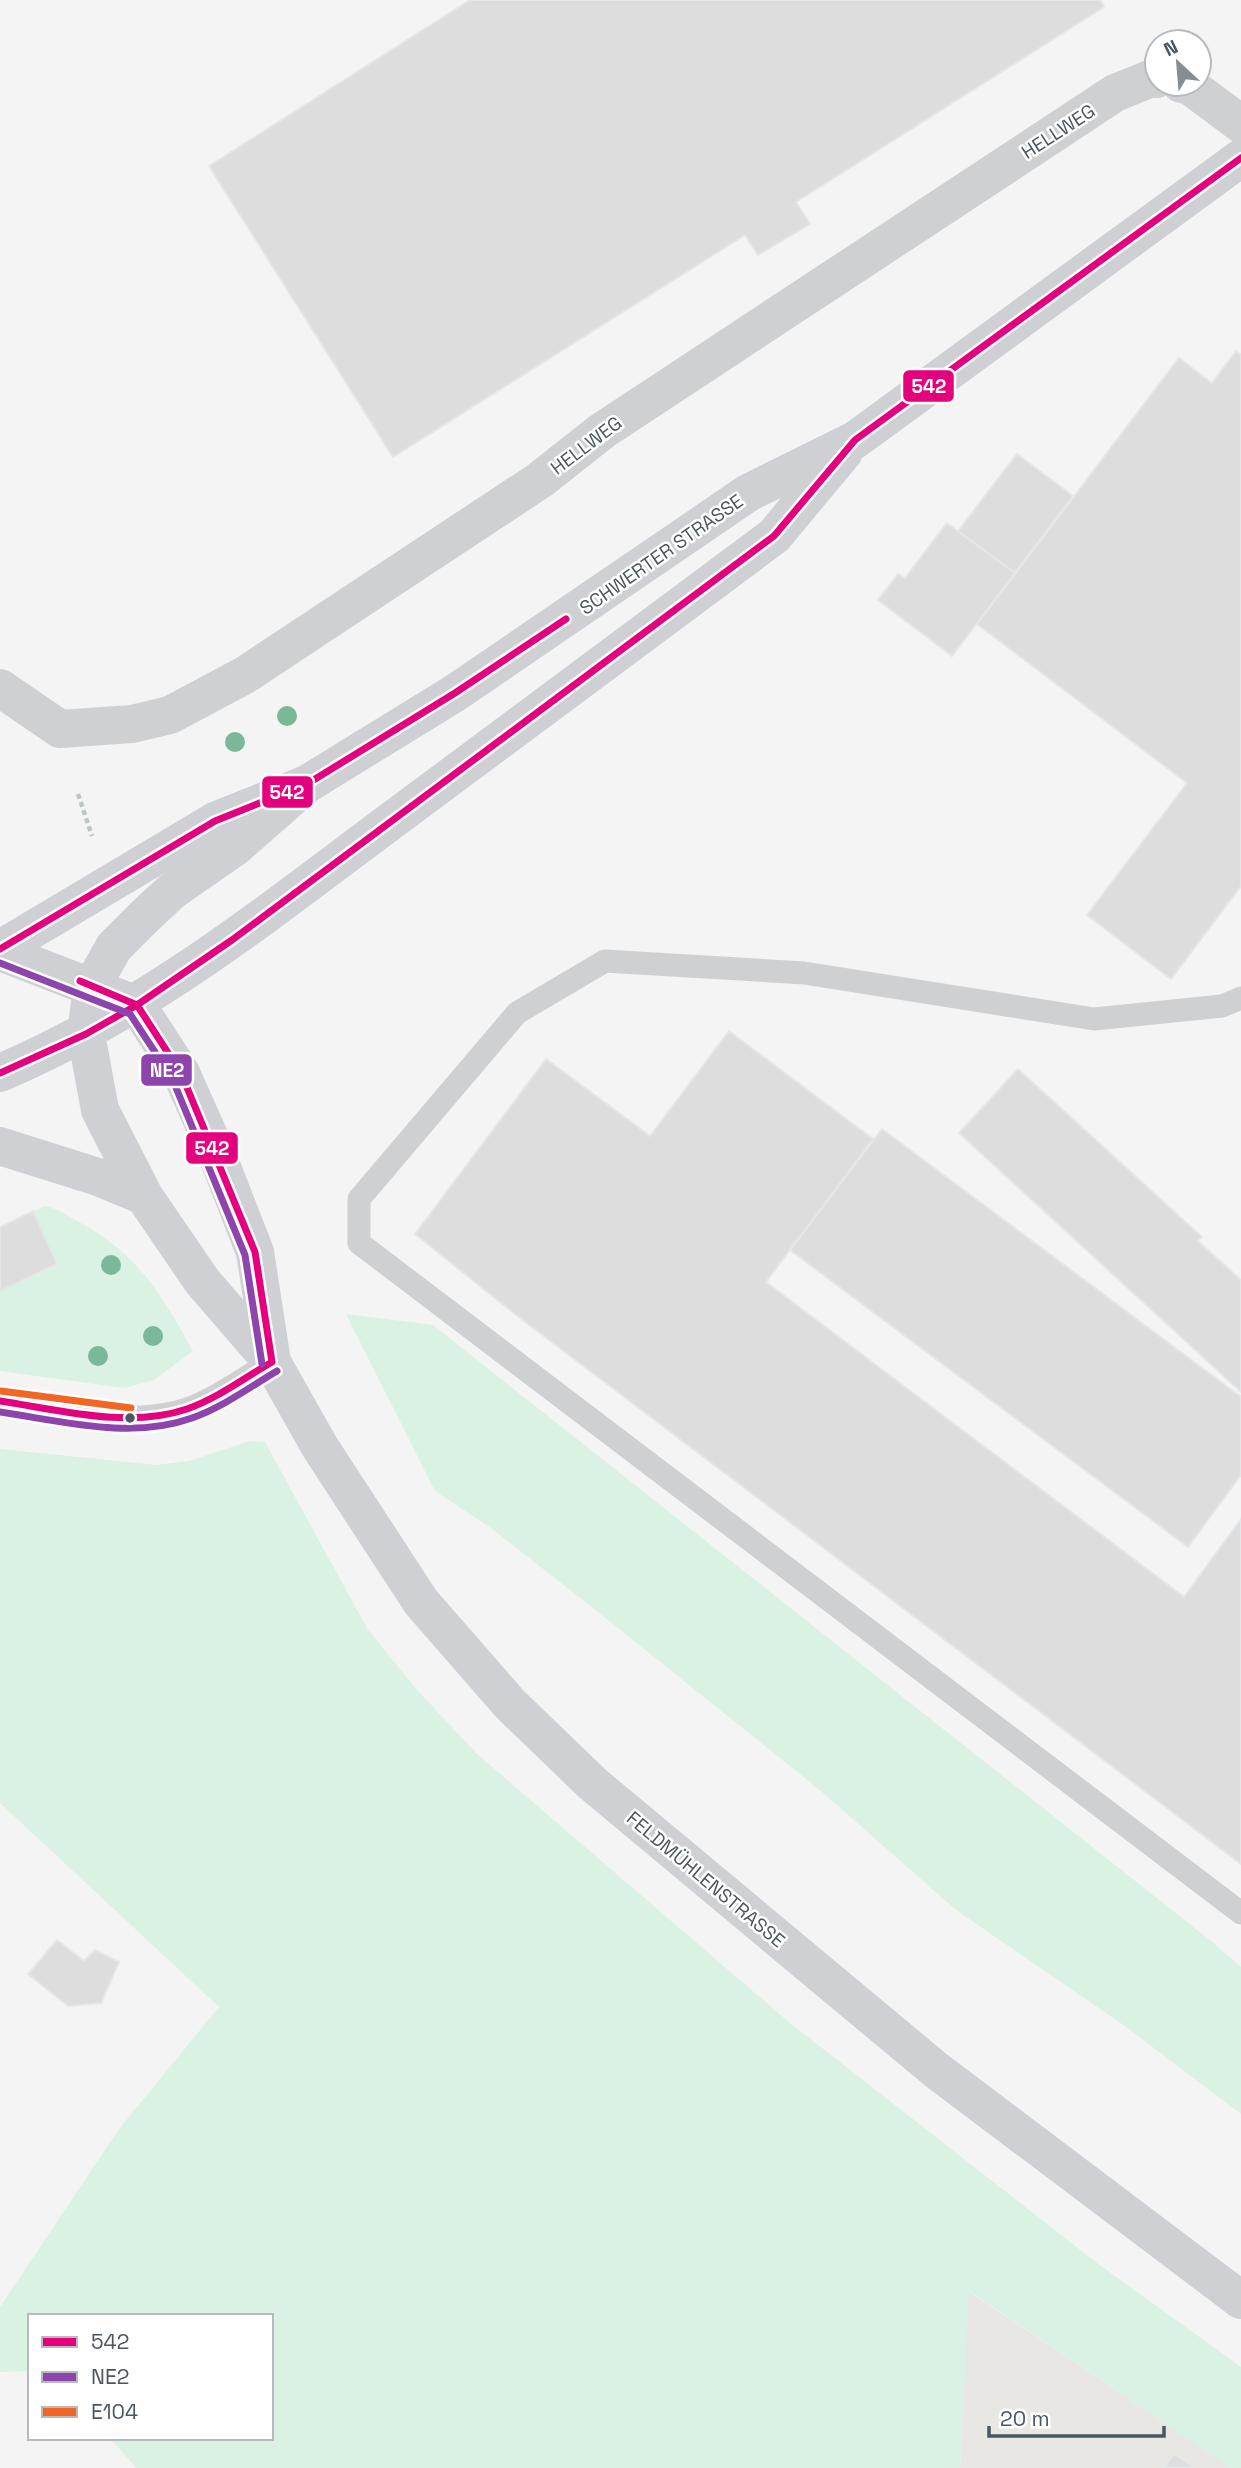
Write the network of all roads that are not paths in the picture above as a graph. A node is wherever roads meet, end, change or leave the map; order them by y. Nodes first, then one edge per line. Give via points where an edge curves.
1 (1143, 82) edge
2 (1206, 98) edge
3 (1241, 124) edge
4 (1241, 158) edge
5 (855, 440) junction
6 (0, 688) edge
7 (307, 784) junction
8 (0, 950) edge
9 (92, 986) junction
10 (1241, 998) edge
11 (137, 1004) junction
12 (86, 1034) junction
13 (0, 1073) edge
14 (0, 1146) edge
15 (144, 1196) junction
16 (272, 1362) junction
17 (0, 1401) edge
18 (1241, 1913) edge
19 (1241, 2300) edge

1 - 6 street, HELLWEG via 1115,93 602,431 540,480 246,676 181,710 132,724 60,729
2 - 3 street
4 - 5 street, SCHWERTER STRASSE
5 - 7 street, SCHWERTER STRASSE via 748,493 455,693
5 - 11 street, SCHWERTER STRASSE via 774,536 232,940
7 - 8 street, SCHWERTER STRASSE via 215,821
7 - 9 street, FELDMÜHLENSTRASSE via 234,848 145,916 114,947
8 - 9 street
9 - 11 street
9 - 12 street, FELDMÜHLENSTRASSE
10 - 18 lane via 1222,1006 1094,1018 804,973 605,961 517,1013 359,1199 359,1243
11 - 12 street, SCHWERTER STRASSE
11 - 16 street, FELDMÜHLENSTRASSE via 181,1073 255,1252
12 - 13 street, SCHWERTER STRASSE
12 - 15 street, FELDMÜHLENSTRASSE via 100,1110
14 - 15 street
15 - 16 street, FELDMÜHLENSTRASSE via 202,1281
16 - 17 lane via 207,1401 177,1412 130,1418
16 - 19 street, FELDMÜHLENSTRASSE via 320,1447 421,1602 510,1704 593,1784 936,2070

